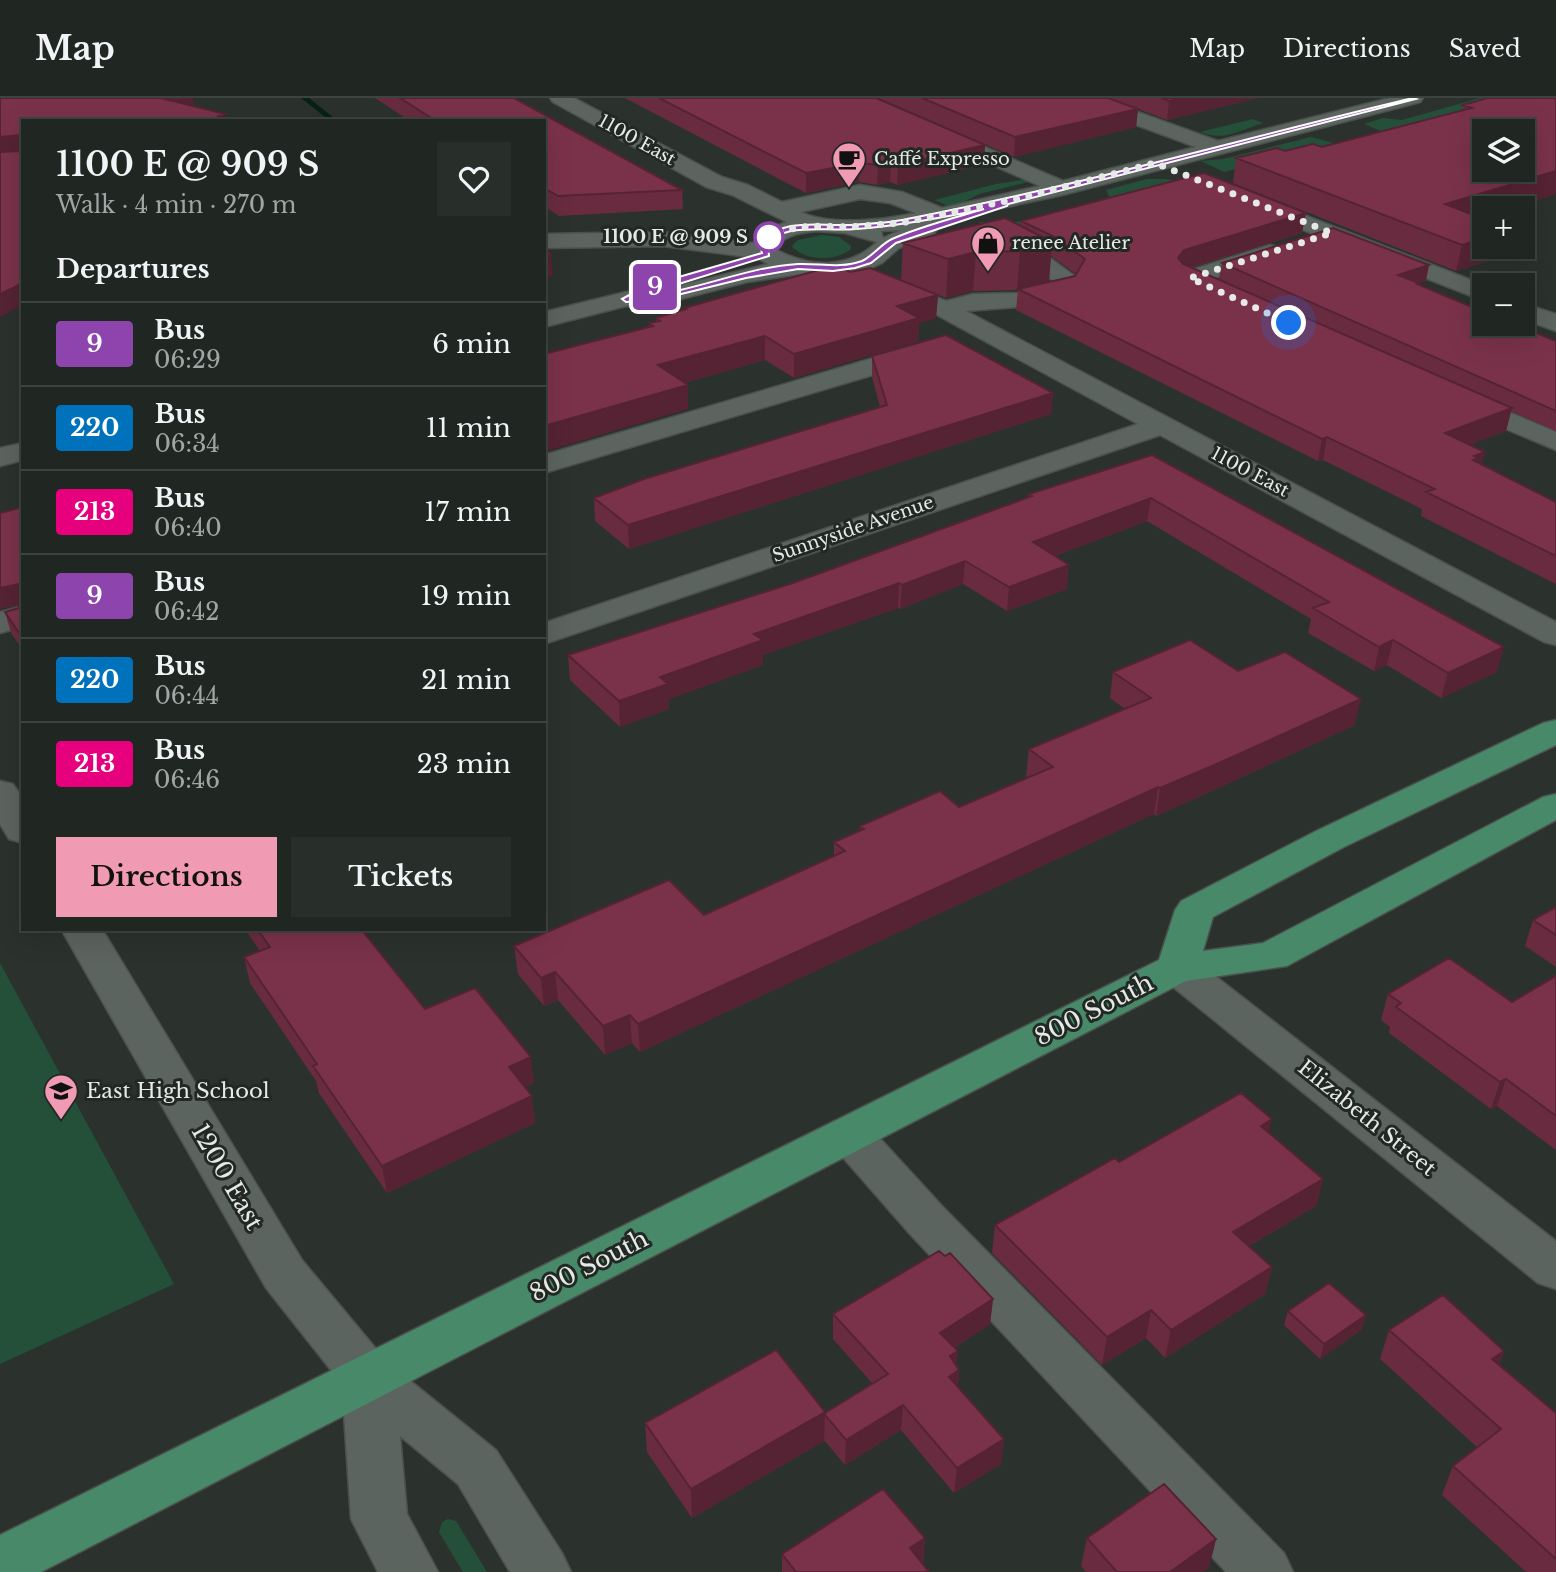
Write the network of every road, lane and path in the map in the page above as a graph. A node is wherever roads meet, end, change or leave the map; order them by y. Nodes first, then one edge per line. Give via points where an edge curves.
1 (560, 98) edge
2 (856, 98) edge
3 (1081, 98) edge
4 (1413, 98) edge
5 (1217, 148) junction
6 (1155, 163) junction
7 (1189, 176) edge
8 (715, 182) junction
9 (1062, 188) junction
10 (1233, 194) edge
11 (778, 210) junction
12 (810, 226) junction
13 (964, 226) junction
14 (848, 227) junction
15 (1332, 233) junction
16 (546, 241) edge
17 (769, 244) junction
18 (880, 251) junction
19 (798, 267) junction
20 (833, 269) junction
21 (1472, 289) edge
22 (626, 299) junction
23 (1242, 303) edge
24 (944, 309) junction
25 (1535, 315) edge
26 (546, 319) edge
27 (1556, 323) edge
28 (986, 331) junction
29 (1443, 392) edge
30 (1162, 425) junction
31 (1556, 442) edge
32 (21, 452) edge
33 (0, 457) edge
34 (546, 463) edge
35 (21, 617) edge
36 (0, 623) edge
37 (546, 633) edge
38 (1556, 635) edge
39 (1556, 731) edge
40 (1556, 805) edge
41 (82, 931) edge
42 (1177, 968) junction
43 (849, 1134) junction
44 (1556, 1269) edge
45 (368, 1378) junction
46 (0, 1564) edge
47 (409, 1572) edge
48 (542, 1572) edge
49 (1264, 1572) edge

1 - 8 street, 1100 East
2 - 9 street
3 - 5 street
4 - 5 street
5 - 6 street
6 - 7 street
6 - 9 street
8 - 11 street, 1100 East
8 - 17 street, 1100 East via 723,194 754,214
9 - 13 street via 1021,198
10 - 15 street
11 - 12 street, 1100 East
11 - 13 street via 860,192 894,197
12 - 14 street
12 - 17 street
13 - 14 street via 901,223
13 - 18 street via 902,238
13 - 24 street via 1068,280 1063,289 1017,300 973,301
14 - 18 street, 1100 East via 876,238
15 - 21 street
15 - 23 street via 1190,278
16 - 17 street via 663,239
17 - 19 street via 778,261
17 - 22 street
18 - 20 street via 860,264
18 - 24 street, 1100 East via 892,273 927,292
19 - 20 street
19 - 22 street via 657,298
20 - 24 street, 1100 East via 880,282
22 - 26 street
24 - 28 street, 1100 East
25 - 27 street
28 - 30 street, 1100 East
28 - 34 street
29 - 31 street
30 - 37 street, Sunnyside Avenue
30 - 38 street, 1100 East
32 - 33 street
35 - 36 street
39 - 42 main road, 800 South via 1330,839 1195,910
40 - 42 main road, 800 South via 1272,957
41 - 45 street, 1200 East via 284,1274
42 - 43 main road, 800 South
42 - 44 street, Elizabeth Street
43 - 45 main road, 800 South
43 - 49 street
45 - 46 main road, 800 South
45 - 47 street via 379,1519
45 - 48 street, 1200 East via 477,1467

